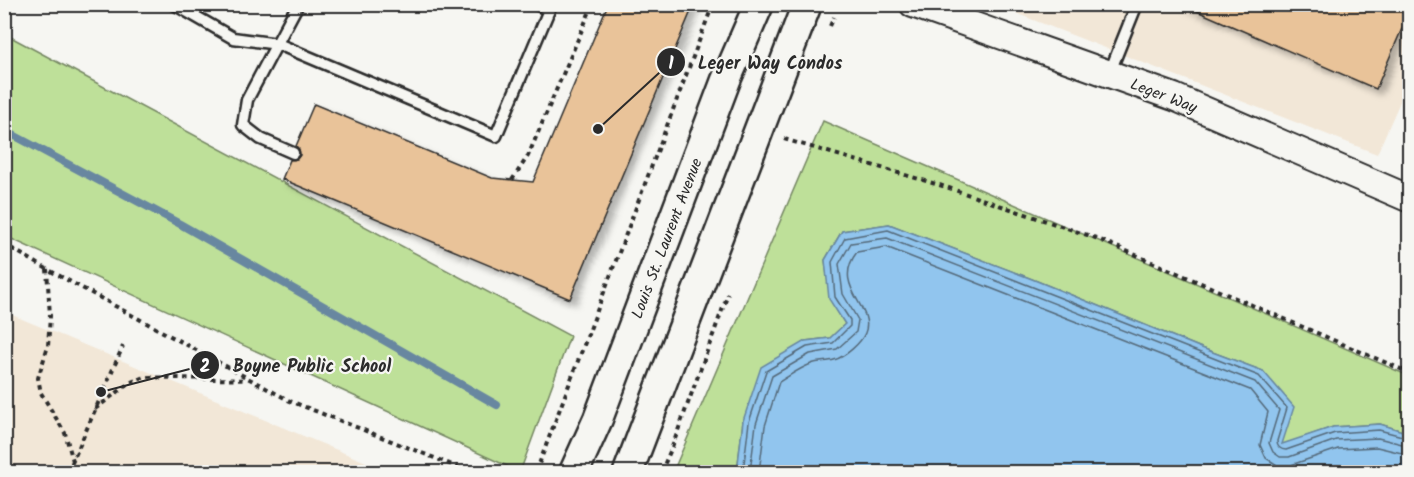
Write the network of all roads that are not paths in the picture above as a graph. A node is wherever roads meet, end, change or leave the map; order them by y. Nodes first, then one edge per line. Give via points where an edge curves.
1 (174, 4) edge
2 (298, 4) edge
3 (536, 4) edge
4 (759, 4) edge
5 (807, 4) edge
6 (913, 4) edge
7 (1137, 4) edge
8 (279, 44) junction
9 (1108, 74) junction
10 (293, 153) dead end
11 (1410, 199) edge
12 (574, 472) edge
13 (628, 472) edge

1 - 8 lane via 233,38
2 - 8 lane
3 - 8 lane via 549,10 496,136
4 - 12 main road, Louis St. Laurent Avenue
5 - 13 main road
6 - 9 street, Leger Way
7 - 9 lane
8 - 10 lane via 247,100 243,125 261,139
9 - 11 street, Leger Way via 1174,97

